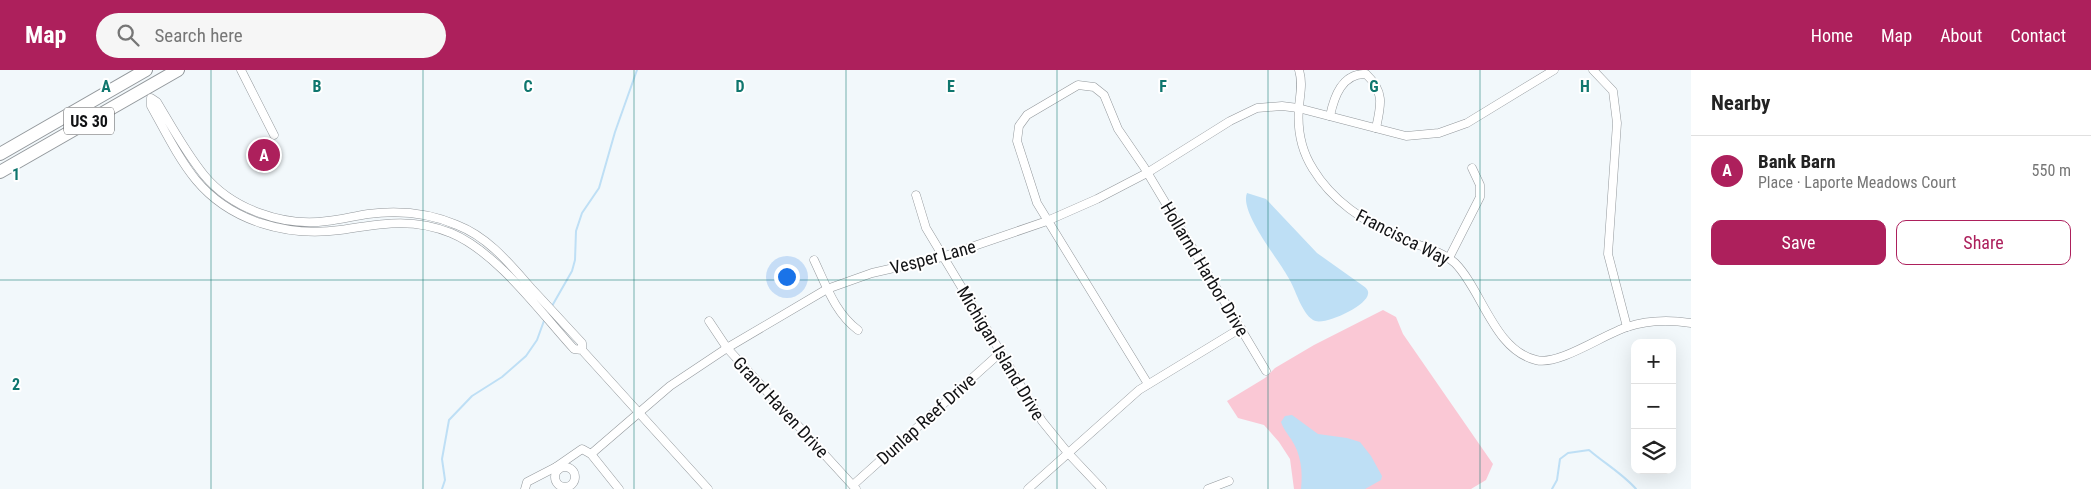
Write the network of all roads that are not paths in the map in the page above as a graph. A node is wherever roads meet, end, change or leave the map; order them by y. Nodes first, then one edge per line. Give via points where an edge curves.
1 (146, 70) edge
2 (178, 70) edge
3 (241, 70) edge
4 (1299, 70) edge
5 (1554, 70) edge
6 (1593, 70) edge
7 (147, 93) junction
8 (1298, 108) junction
9 (1330, 116) junction
10 (1376, 128) junction
11 (274, 135) dead end
12 (0, 154) edge
13 (1472, 168) dead end
14 (1145, 170) junction
15 (0, 172) edge
16 (916, 195) dead end
17 (1047, 221) junction
18 (942, 256) junction
19 (1449, 258) junction
20 (814, 260) dead end
21 (827, 289) junction
22 (709, 321) dead end
23 (1691, 323) edge
24 (1627, 327) junction
25 (1241, 328) junction
26 (858, 330) dead end
27 (727, 348) junction
28 (1000, 353) junction
29 (1266, 371) dead end
30 (1148, 384) junction
31 (640, 414) junction
32 (1065, 450) junction
33 (591, 454) junction
34 (1229, 481) dead end
35 (854, 487) edge
36 (525, 489) edge
37 (619, 489) edge
38 (708, 489) edge
39 (1028, 489) edge
40 (1102, 489) edge
41 (1208, 489) edge

1 - 12 main road, US 30
2 - 7 main road, US 30
3 - 11 street
4 - 8 street, Francisca Way via 1301,90
5 - 10 street, Vesper Lane via 1467,124 1439,133 1406,136
6 - 24 street via 1613,91 1617,123 1608,254
7 - 15 main road, US 30
7 - 31 street via 157,102 205,177 241,204 263,214 283,220 326,222 385,212 411,212 458,225 479,237 506,260
8 - 9 street, Vesper Lane
8 - 14 street, Vesper Lane via 1257,108
8 - 19 street, Francisca Way via 1299,137 1304,151 1315,172 1349,209 1379,229
9 - 10 street, Vesper Lane
9 - 10 street via 1333,101 1344,83 1359,74 1366,74 1378,90 1381,102
13 - 19 street via 1480,185 1480,197
14 - 17 street, Vesper Lane via 1096,199
14 - 17 street, Hollarnd Harbor Drive via 1118,129 1104,95 1090,85 1072,87 1027,115 1018,131 1017,141 1032,194
14 - 25 street, Hollarnd Harbor Drive
16 - 18 street, Michigan Island Drive via 926,228
17 - 18 street, Vesper Lane
17 - 30 street
18 - 21 street, Vesper Lane via 872,273
18 - 28 street, Michigan Island Drive
19 - 24 street, Francisca Way via 1515,350 1536,360 1558,358
20 - 21 street
21 - 26 street via 846,322
21 - 27 street, Vesper Lane
22 - 27 street, Grand Haven Drive
23 - 24 street via 1667,320
25 - 29 street, Hollarnd Harbor Drive
25 - 30 street
27 - 31 street, Vesper Lane via 670,386
27 - 35 street, Grand Haven Drive
28 - 32 street, Michigan Island Drive via 1042,421
28 - 35 street, Dunlap Reef Drive
30 - 32 street
31 - 33 street, Vesper Lane
31 - 38 street
32 - 39 street
32 - 40 street, Michigan Island Drive
33 - 36 street via 582,449 557,469 527,482
33 - 37 street
34 - 41 street

